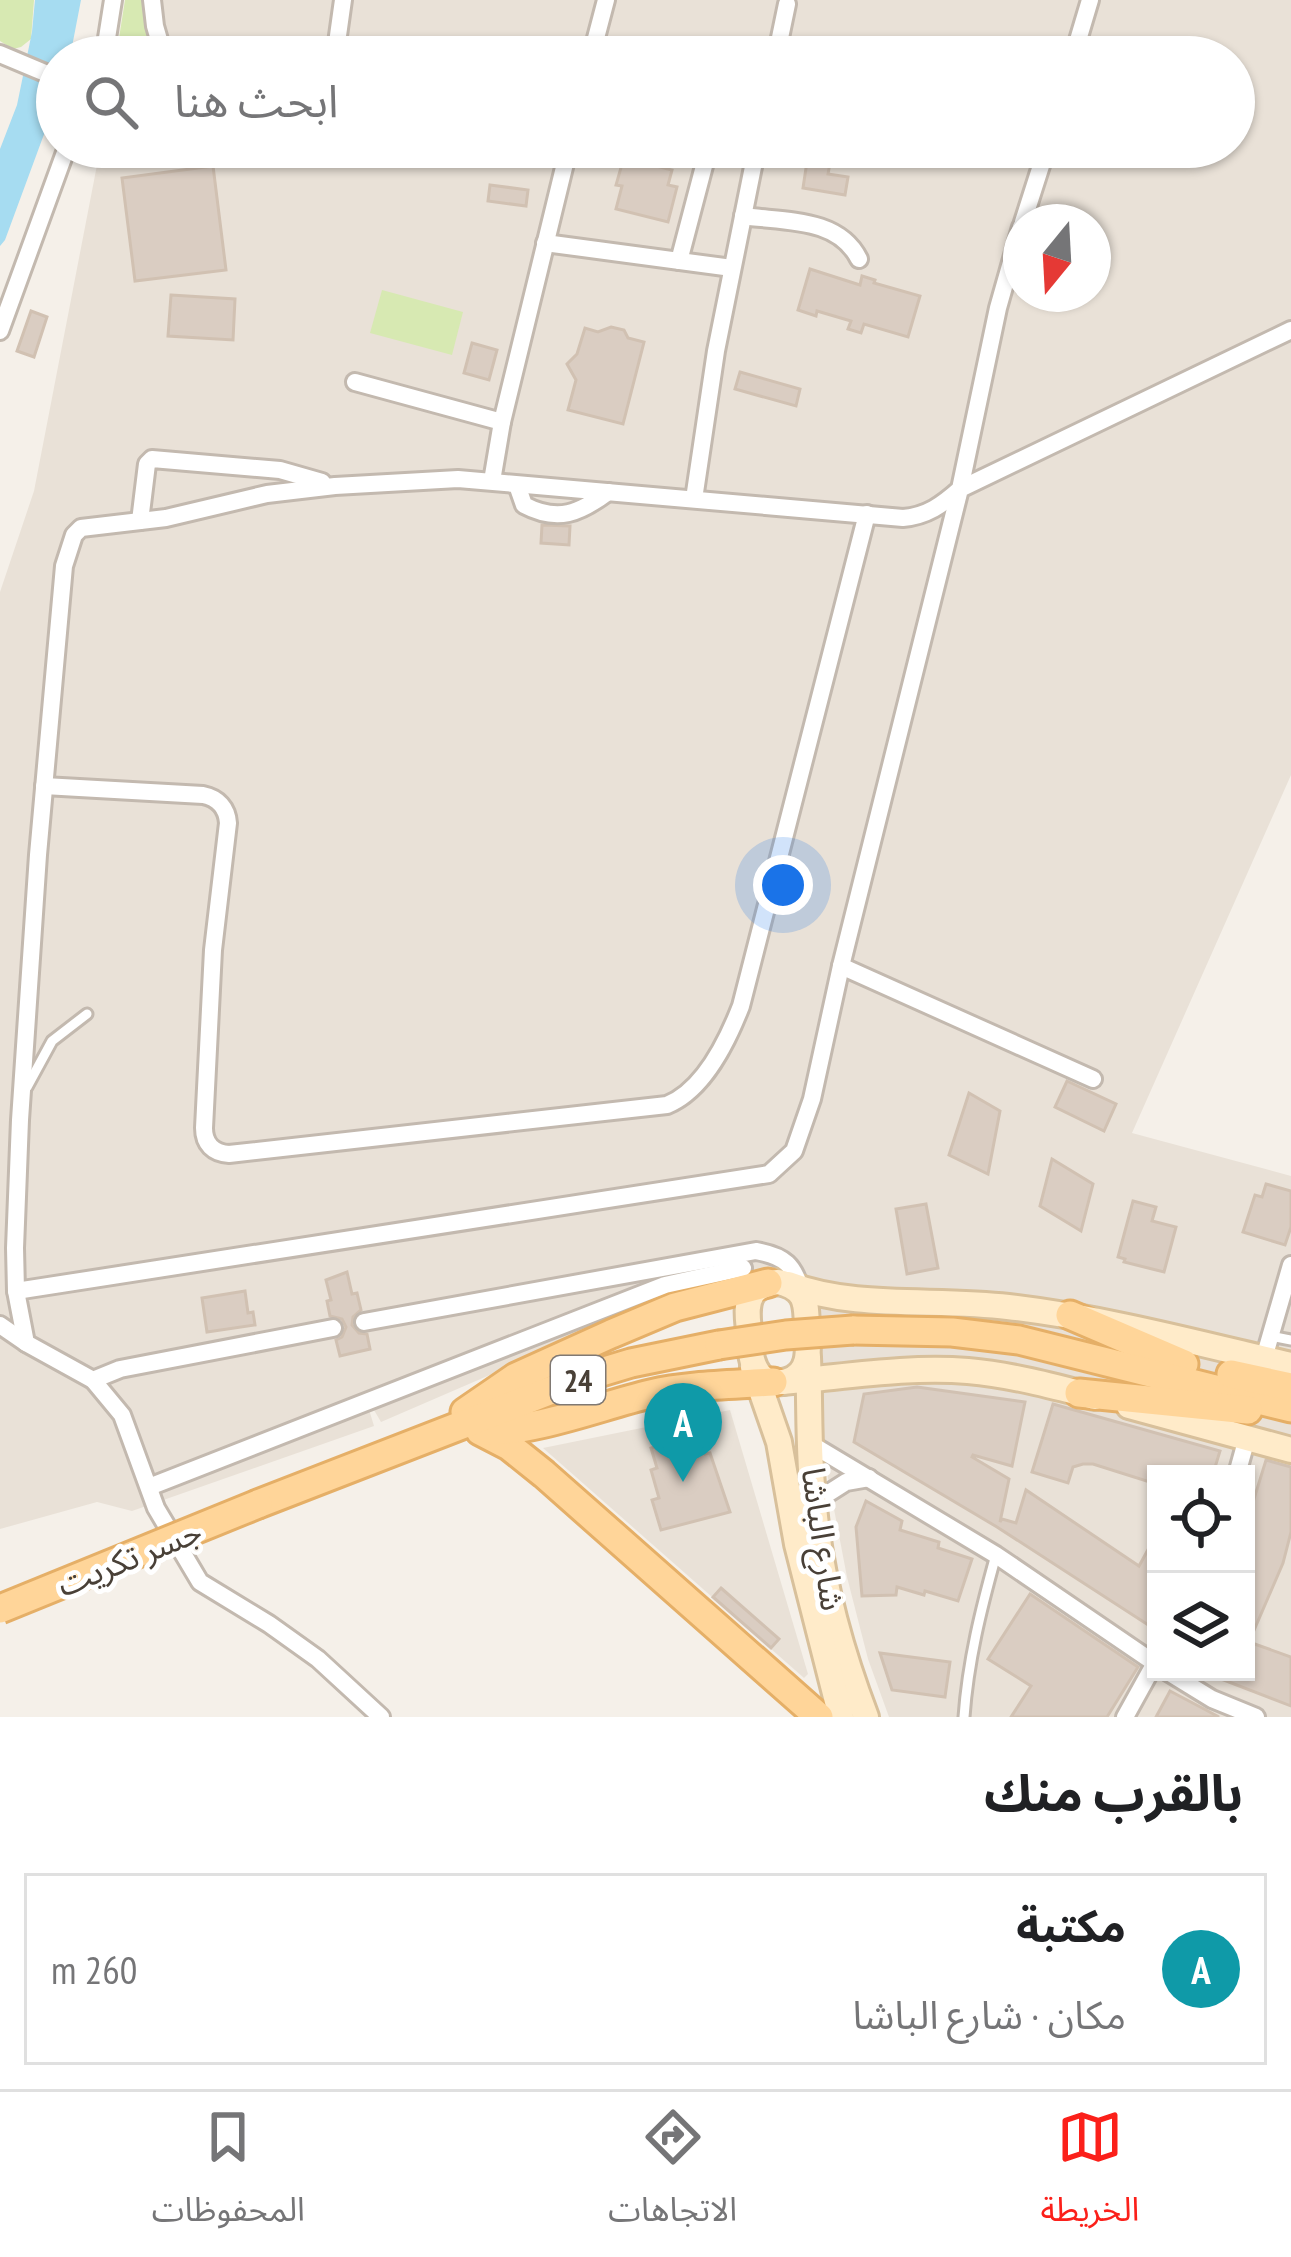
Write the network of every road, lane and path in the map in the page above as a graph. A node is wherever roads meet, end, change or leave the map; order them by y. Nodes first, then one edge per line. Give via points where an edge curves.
1 (113, 0) edge
2 (152, 0) edge
3 (344, 0) edge
4 (606, 0) edge
5 (1090, 0) edge
6 (787, 4) dead end
7 (107, 36) edge
8 (157, 36) edge
9 (338, 36) edge
10 (597, 36) edge
11 (780, 36) edge
12 (1079, 36) edge
13 (4, 56) edge
14 (36, 69) edge
15 (59, 168) edge
16 (564, 168) edge
17 (703, 168) edge
18 (753, 168) edge
19 (1040, 168) edge
20 (1029, 204) edge
21 (743, 216) junction
22 (545, 243) junction
23 (859, 259) dead end
24 (679, 261) junction
25 (732, 268) junction
26 (1003, 291) edge
27 (1, 324) edge
28 (1291, 330) edge
29 (355, 382) dead end
30 (502, 422) junction
31 (492, 481) junction
32 (334, 486) junction
33 (960, 489) junction
34 (694, 499) junction
35 (867, 514) junction
36 (140, 521) junction
37 (44, 786) junction
38 (841, 967) junction
39 (87, 1015) dead end
40 (1094, 1079) dead end
41 (22, 1098) junction
42 (1291, 1265) edge
43 (767, 1284) junction
44 (16, 1291) junction
45 (1070, 1315) junction
46 (364, 1322) dead end
47 (0, 1325) edge
48 (333, 1328) dead end
49 (1291, 1340) edge
50 (26, 1343) junction
51 (1052, 1346) junction
52 (1267, 1347) junction
53 (1184, 1364) junction
54 (1291, 1365) edge
55 (809, 1368) junction
56 (767, 1379) junction
57 (93, 1380) junction
58 (1291, 1388) edge
59 (1079, 1393) junction
60 (1291, 1408) edge
61 (480, 1431) junction
62 (444, 1434) junction
63 (1247, 1438) junction
64 (811, 1444) junction
65 (406, 1448) junction
66 (1291, 1450) edge
67 (1240, 1465) edge
68 (868, 1478) junction
69 (149, 1487) junction
70 (813, 1503) junction
71 (996, 1555) junction
72 (0, 1610) edge
73 (1147, 1656) edge
74 (1147, 1678) edge
75 (1183, 1681) edge
76 (381, 1717) edge
77 (819, 1717) edge
78 (841, 1717) edge
79 (866, 1717) edge
80 (964, 1717) edge
81 (1125, 1717) edge
82 (1256, 1717) edge

1 - 7 street
2 - 8 street
3 - 9 street
4 - 10 street
5 - 12 street
6 - 11 street
13 - 14 street
15 - 27 street
16 - 22 street
17 - 24 street
18 - 21 street
19 - 20 street
21 - 23 street via 831,230
21 - 25 street
22 - 24 street
22 - 30 street
24 - 25 street
25 - 34 street
26 - 33 street
28 - 33 street
29 - 30 street
30 - 31 street
31 - 32 street
31 - 34 street
32 - 36 street
32 - 36 street via 280,470 152,459
33 - 35 street via 916,517
33 - 38 street
34 - 35 street
35 - 37 street via 742,1006 699,1080 667,1106 218,1152 204,1128 225,810 203,795
36 - 37 street via 81,528 70,544
37 - 41 street
38 - 40 street
38 - 44 street via 800,1136 770,1174
39 - 41 lane via 52,1041
41 - 44 street
42 - 52 street
43 - 45 street via 840,1298
43 - 46 street
43 - 55 street, شارع الباشا
43 - 56 street via 749,1354
43 - 65 main road via 675,1307 532,1370
43 - 69 street via 664,1285
44 - 50 street
45 - 52 street
45 - 53 main road
47 - 50 street
48 - 57 street
49 - 52 lane
50 - 57 street
51 - 53 main road, 24
51 - 60 main road, 24
51 - 62 main road, 24, bridge via 952,1331 786,1335 588,1376
52 - 54 street
53 - 58 main road, 24
55 - 56 street
55 - 59 street via 964,1371
55 - 64 street, شارع الباشا
56 - 61 main road via 655,1393 514,1430
56 - 78 street
57 - 69 street via 122,1415
59 - 60 main road
59 - 63 street
61 - 62 main road
61 - 77 main road via 544,1474
62 - 65 main road, 24
63 - 66 street
63 - 67 street
64 - 68 street
64 - 70 street, شارع الباشا
65 - 72 main road, جسر تكريت / 24, bridge
68 - 70 street
68 - 71 street
69 - 76 street via 200,1582 319,1659
70 - 79 street, شارع الباشا via 840,1646
71 - 73 street
71 - 80 lane
74 - 81 street
75 - 82 street

